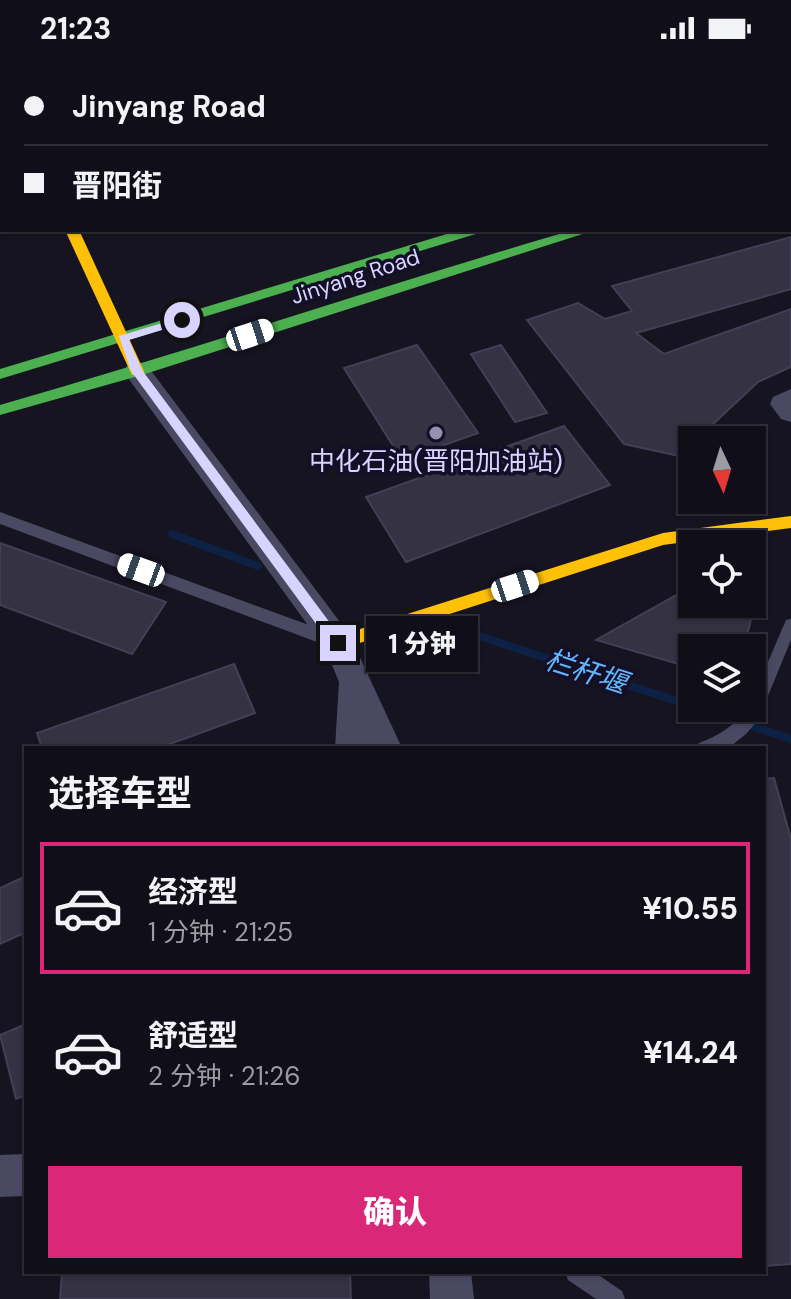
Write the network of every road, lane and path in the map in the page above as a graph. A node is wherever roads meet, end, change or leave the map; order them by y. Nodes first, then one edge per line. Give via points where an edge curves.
1 (73, 232) edge
2 (468, 232) edge
3 (581, 232) edge
4 (123, 338) junction
5 (137, 371) junction
6 (0, 374) edge
7 (791, 399) edge
8 (0, 410) edge
9 (791, 412) edge
10 (0, 518) edge
11 (791, 522) edge
12 (791, 625) edge
13 (338, 643) junction
14 (353, 676) junction
15 (352, 746) edge
16 (384, 746) edge
17 (712, 746) edge
18 (24, 1175) edge
19 (0, 1176) edge
20 (450, 1274) edge
21 (579, 1274) edge
22 (452, 1299) edge
23 (614, 1299) edge

1 - 4 main road
2 - 4 main road, Jinyang Road
3 - 5 main road, Jinyang Road
4 - 5 main road
4 - 6 main road, Jinyang Road
5 - 8 main road, Jinyang Road
5 - 13 street
7 - 9 street via 783,404
10 - 13 lane
11 - 13 main road via 663,539
12 - 17 lane via 752,718 731,740
13 - 14 street
14 - 15 street
14 - 16 street
18 - 19 street
20 - 22 street
21 - 23 lane

